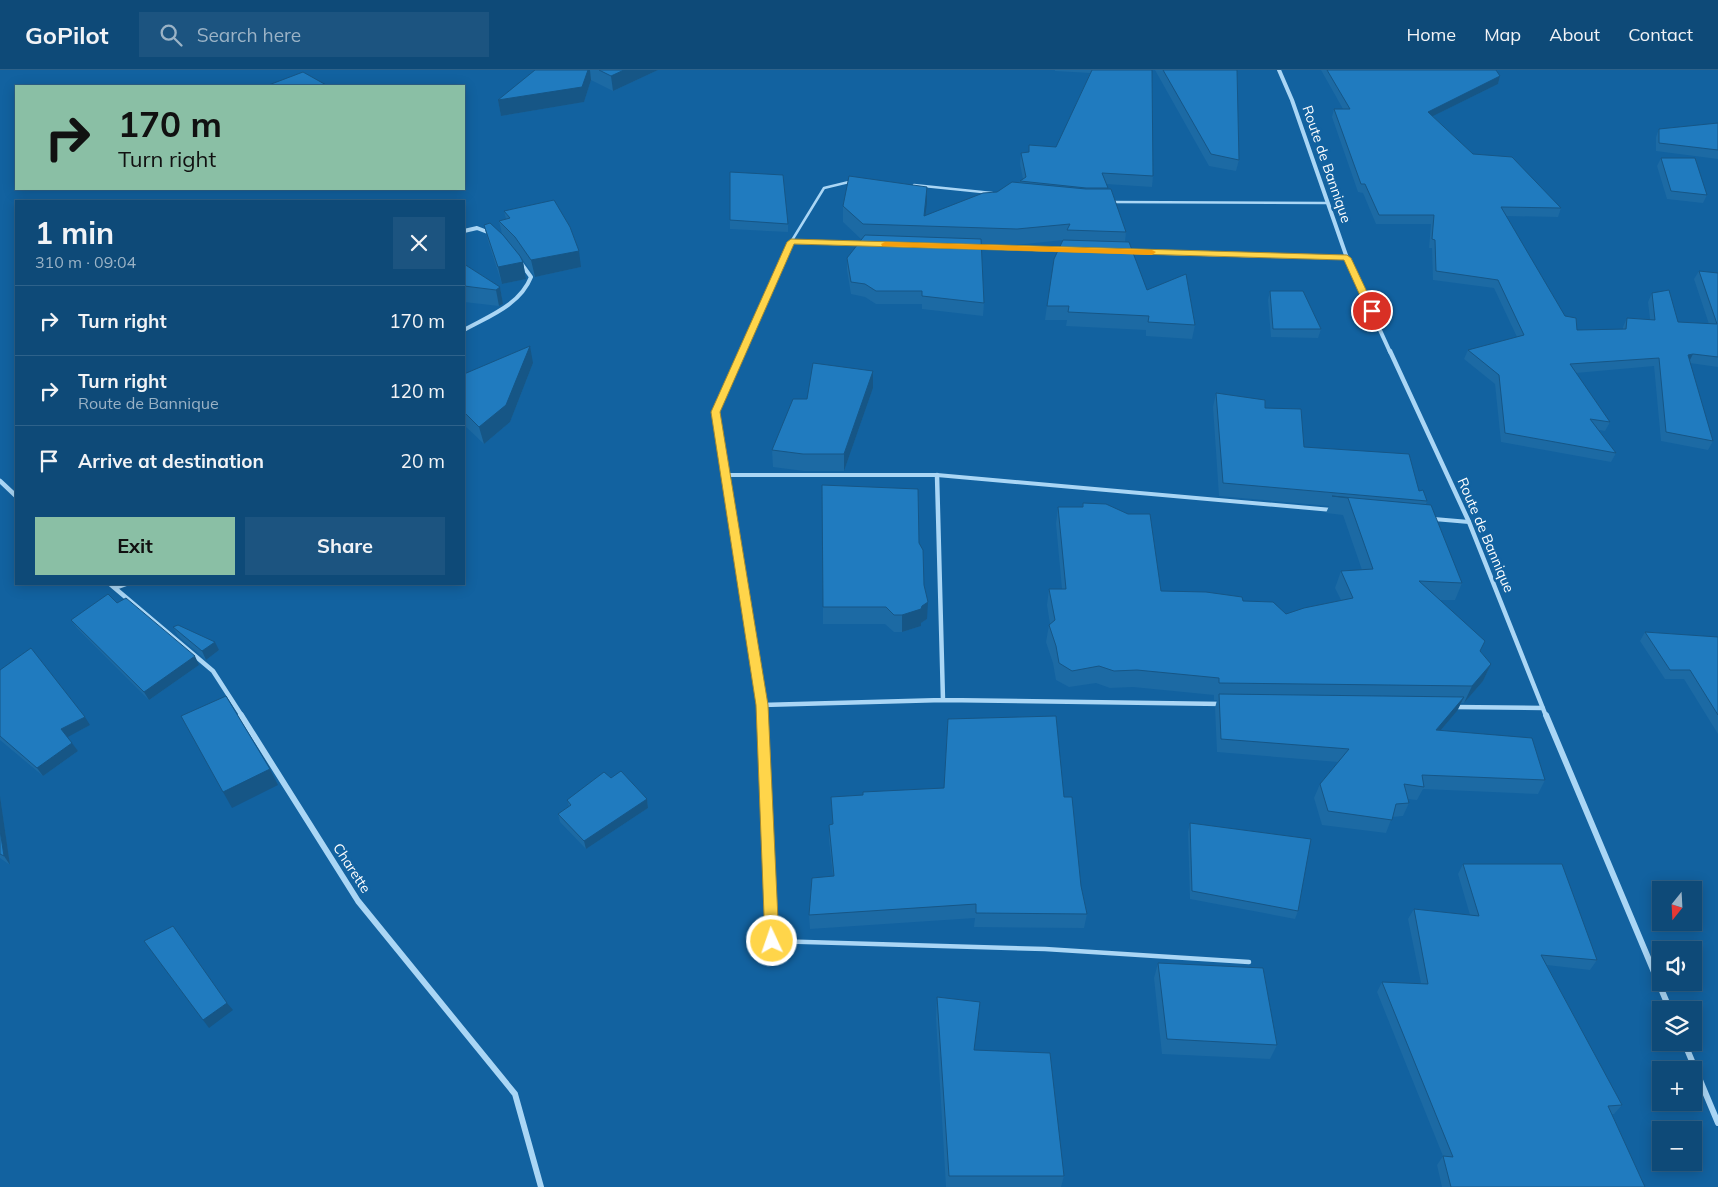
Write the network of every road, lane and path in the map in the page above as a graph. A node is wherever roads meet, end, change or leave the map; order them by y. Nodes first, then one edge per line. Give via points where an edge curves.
1 (1279, 70) edge
2 (857, 180) edge
3 (907, 184) edge
4 (995, 193) edge
5 (1103, 202) edge
6 (1326, 203) junction
7 (465, 231) edge
8 (496, 238) edge
9 (791, 242) junction
10 (870, 244) edge
11 (970, 247) edge
12 (1069, 250) edge
13 (1119, 251) edge
14 (515, 257) edge
15 (1347, 258) junction
16 (465, 329) edge
17 (726, 475) junction
18 (937, 475) junction
19 (0, 480) edge
20 (15, 495) edge
21 (1341, 511) edge
22 (1430, 519) edge
23 (1469, 522) junction
24 (112, 586) edge
25 (943, 700) junction
26 (1228, 704) edge
27 (762, 705) junction
28 (1445, 707) edge
29 (1543, 708) junction
30 (1250, 962) dead end
31 (1666, 1001) edge
32 (1688, 1051) edge
33 (1718, 1123) edge
34 (541, 1187) edge

1 - 6 street, Route de Bannique
2 - 9 lane via 824,188
3 - 4 lane
5 - 6 lane
6 - 15 street, Route de Bannique
7 - 8 street via 478,228
9 - 10 street
9 - 17 lane via 716,412
11 - 12 street
13 - 15 street
14 - 16 street via 530,277 526,290 513,302
15 - 23 street, Route de Bannique
17 - 18 lane
17 - 27 lane
18 - 21 lane
18 - 25 street
19 - 20 street
22 - 23 lane
23 - 29 street, Route de Bannique
24 - 34 street, Charette via 213,671 358,901 514,1094
25 - 26 street
25 - 27 street
27 - 30 lane via 772,941 1045,949
28 - 29 street
29 - 31 street, Route de Bannique
32 - 33 street

